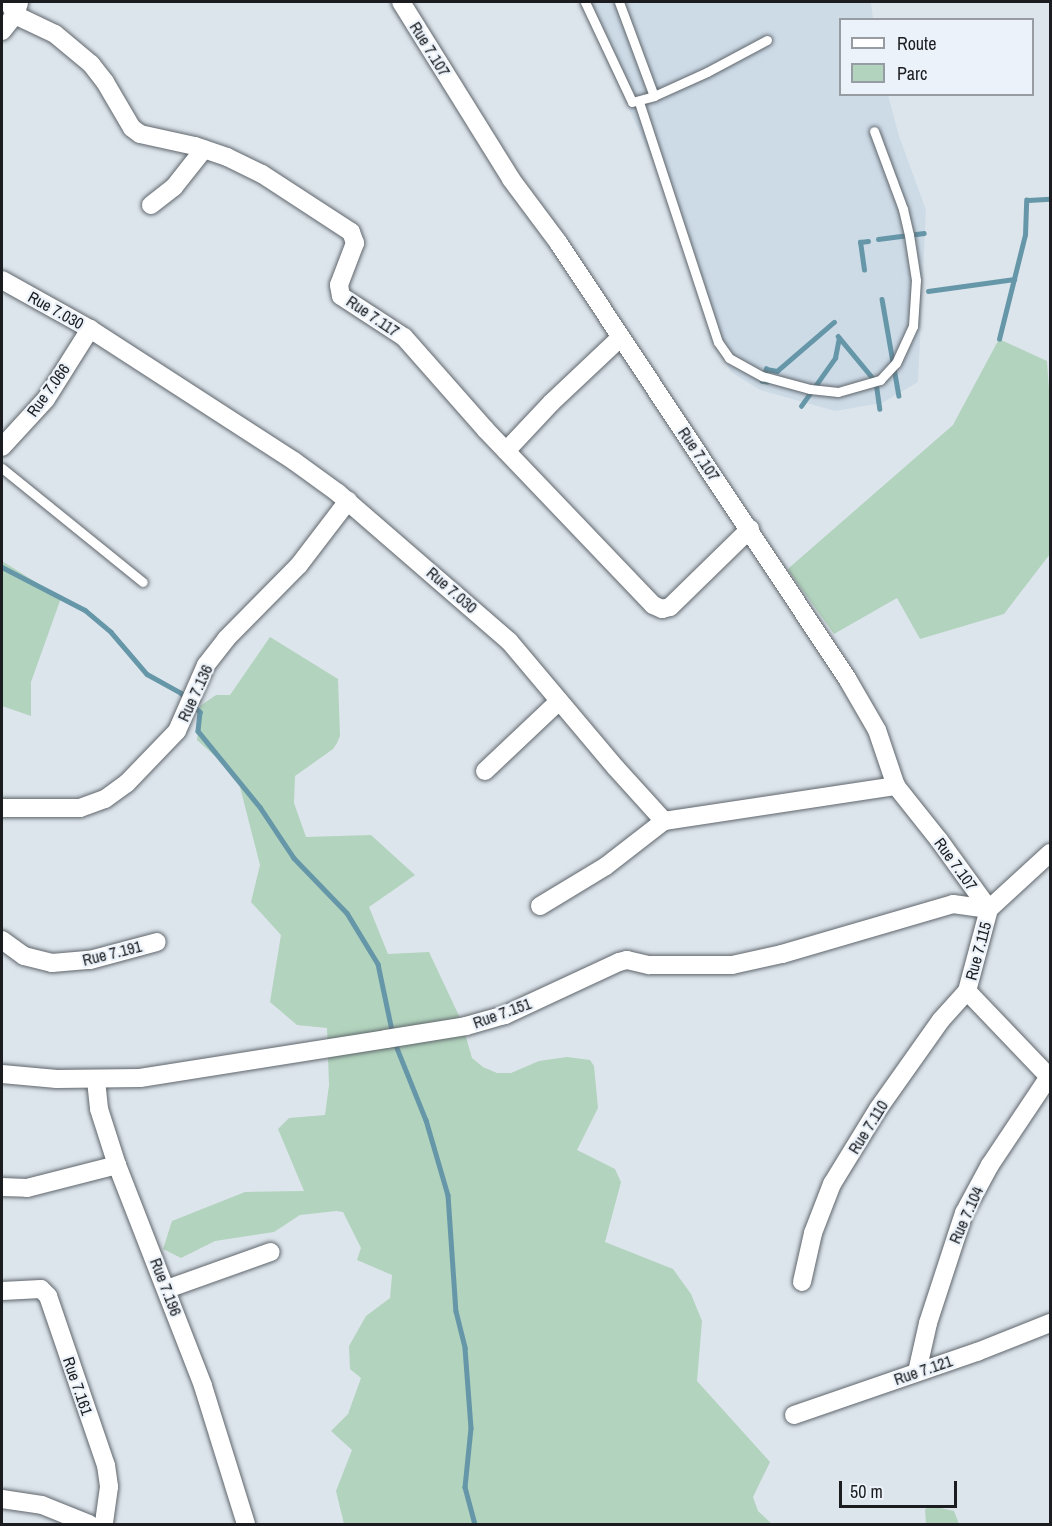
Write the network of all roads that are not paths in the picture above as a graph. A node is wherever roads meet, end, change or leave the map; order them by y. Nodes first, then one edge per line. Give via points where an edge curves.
1 (401, 2) edge
2 (585, 2) edge
3 (619, 2) edge
4 (15, 6) edge
5 (2, 31) edge
6 (767, 40) dead end
7 (654, 96) junction
8 (639, 102) junction
9 (874, 131) dead end
10 (204, 149) junction
11 (151, 205) dead end
12 (2, 280) edge
13 (90, 329) junction
14 (621, 337) junction
15 (2, 447) edge
16 (506, 450) junction
17 (2, 468) edge
18 (348, 501) junction
19 (750, 529) junction
20 (143, 582) dead end
21 (559, 701) junction
22 (485, 771) dead end
23 (896, 786) junction
24 (2, 808) edge
25 (664, 821) junction
26 (1050, 853) edge
27 (540, 906) dead end
28 (989, 909) junction
29 (2, 940) edge
30 (156, 942) dead end
31 (967, 991) junction
32 (2, 1074) edge
33 (1050, 1076) edge
34 (96, 1080) junction
35 (117, 1165) junction
36 (2, 1186) edge
37 (271, 1252) dead end
38 (802, 1282) dead end
39 (167, 1289) junction
40 (2, 1291) edge
41 (1050, 1323) edge
42 (917, 1372) junction
43 (794, 1415) dead end
44 (2, 1499) edge
45 (88, 1524) edge
46 (104, 1524) edge
47 (246, 1524) edge

1 - 14 street, Rue 7.107 via 511,179
2 - 8 lane via 629,100
3 - 7 lane
4 - 5 street
4 - 10 street, Rue 7.117 via 91,64 132,128 148,137
6 - 7 lane
7 - 8 lane
8 - 9 lane via 718,342 729,358 762,376 838,392 880,380 896,363 914,326 916,280 909,235
10 - 11 street via 174,187
10 - 16 street, Rue 7.117 via 262,174 351,232 355,243 339,285 341,296 404,337
12 - 13 street, Rue 7.030
13 - 15 street, Rue 7.066 via 46,399
13 - 18 street, Rue 7.030 via 294,460
14 - 16 street
14 - 19 street, Rue 7.107
16 - 19 street, Rue 7.117 via 653,605 662,609 669,607
17 - 20 lane
18 - 21 street, Rue 7.030 via 509,641
18 - 24 street, Rue 7.136 via 299,565 226,639 206,665 177,731 127,783 105,799 80,808
19 - 23 street, Rue 7.107 via 877,730
21 - 22 street
21 - 25 street, Rue 7.030
23 - 25 street
23 - 28 street, Rue 7.107
25 - 27 street via 606,866
26 - 28 street, Rue 7.115
28 - 31 street, Rue 7.115
28 - 34 street, Rue 7.151 via 953,904 732,965 650,965 627,960 505,1016 466,1026 140,1078
29 - 30 street, Rue 7.191 via 24,956 52,963 90,960
31 - 33 street, Rue 7.115
31 - 38 street, Rue 7.110 via 940,1020 832,1184 813,1233
32 - 34 street, Rue 7.151
33 - 42 street, Rue 7.104 via 990,1165 964,1213 928,1323
34 - 35 street, Rue 7.196 via 99,1109
35 - 36 street via 27,1188
35 - 39 street, Rue 7.196
37 - 39 street
39 - 47 street, Rue 7.196 via 203,1386
40 - 46 street, Rue 7.161 via 41,1289 48,1296 106,1465 110,1487
41 - 42 street, Rue 7.121
42 - 43 street, Rue 7.121
44 - 45 street via 42,1504

